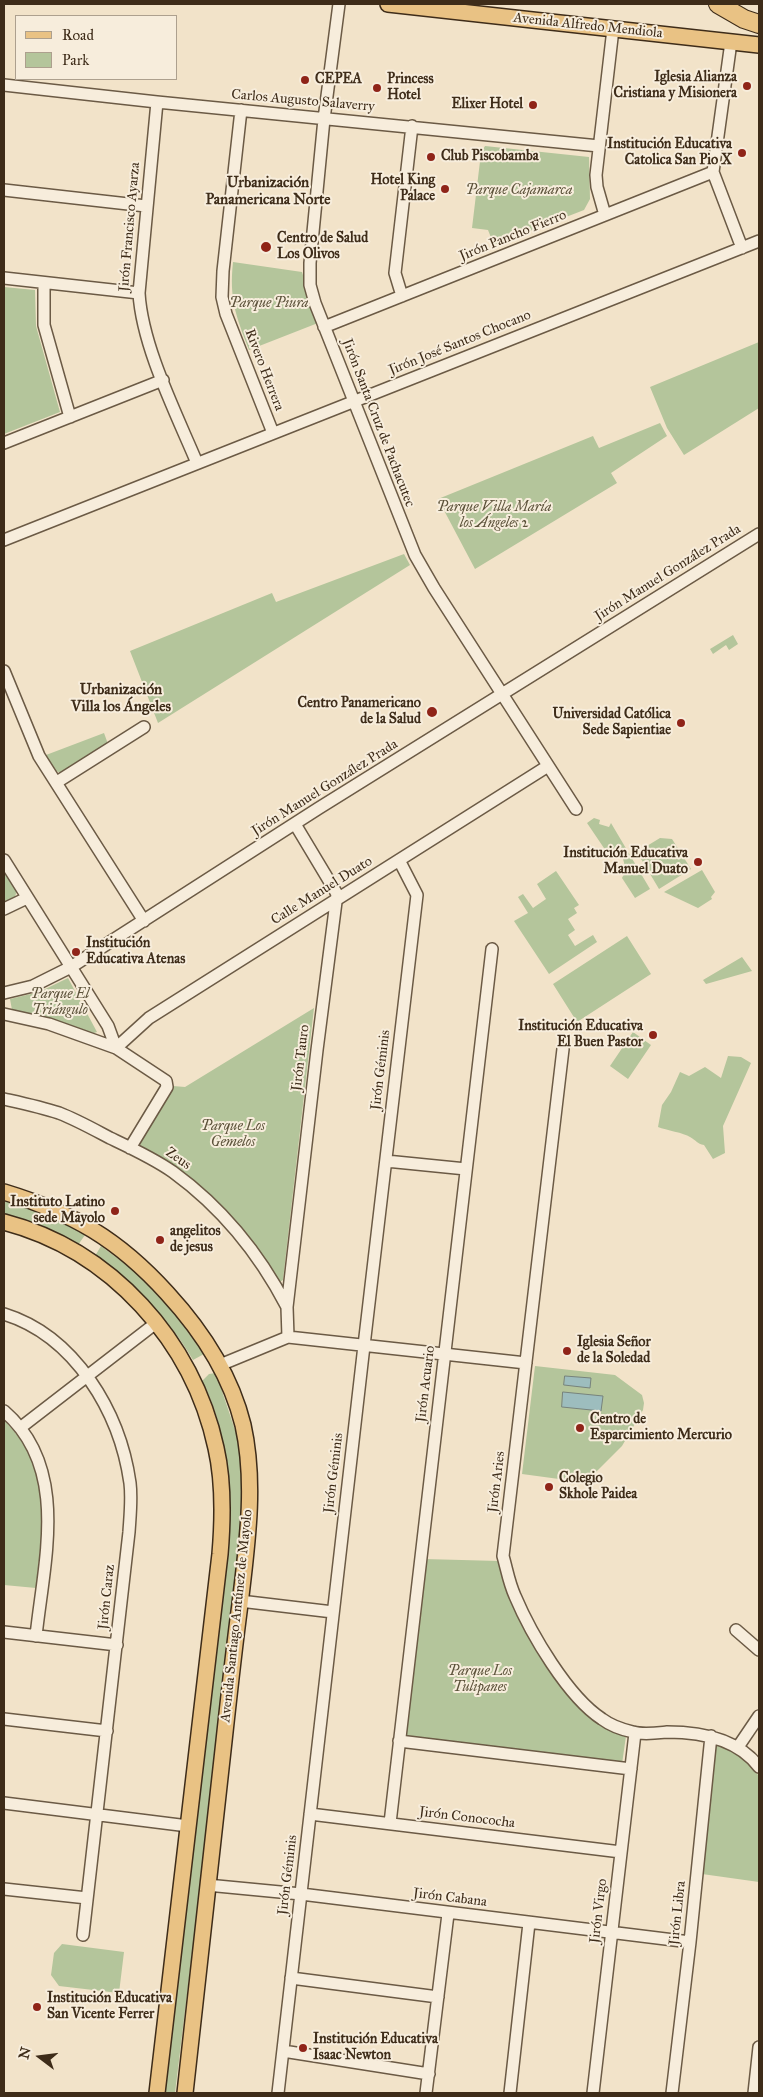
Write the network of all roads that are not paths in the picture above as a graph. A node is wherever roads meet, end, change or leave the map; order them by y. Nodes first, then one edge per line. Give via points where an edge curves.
1 (339, 4) edge
2 (388, 4) edge
3 (718, 4) edge
4 (759, 24) edge
5 (612, 30) junction
6 (731, 42) junction
7 (759, 45) edge
8 (4, 85) edge
9 (157, 102) junction
10 (241, 110) junction
11 (324, 119) junction
12 (412, 126) junction
13 (599, 146) junction
14 (714, 172) junction
15 (4, 190) edge
16 (146, 206) junction
17 (605, 215) junction
18 (759, 241) edge
19 (742, 248) junction
20 (4, 278) edge
21 (44, 282) junction
22 (139, 293) junction
23 (402, 296) junction
24 (324, 327) junction
25 (163, 380) junction
26 (353, 401) junction
27 (70, 417) junction
28 (273, 433) junction
29 (4, 443) edge
30 (197, 463) junction
31 (759, 534) edge
32 (4, 540) edge
33 (4, 671) edge
34 (503, 694) junction
35 (144, 727) dead end
36 (548, 766) junction
37 (57, 782) junction
38 (576, 809) dead end
39 (295, 824) junction
40 (4, 860) edge
41 (399, 860) junction
42 (27, 898) junction
43 (337, 898) junction
44 (4, 909) edge
45 (144, 921) junction
46 (492, 949) dead end
47 (71, 967) junction
48 (4, 993) edge
49 (4, 1014) edge
50 (116, 1048) junction
51 (562, 1049) dead end
52 (4, 1099) edge
53 (130, 1148) junction
54 (386, 1161) junction
55 (466, 1169) junction
56 (4, 1192) edge
57 (4, 1222) edge
58 (287, 1307) junction
59 (4, 1314) edge
60 (156, 1323) junction
61 (288, 1337) junction
62 (364, 1345) junction
63 (445, 1354) junction
64 (526, 1363) junction
65 (220, 1365) junction
66 (87, 1377) junction
67 (4, 1411) edge
68 (20, 1428) junction
69 (240, 1601) junction
70 (333, 1612) junction
71 (736, 1630) dead end
72 (4, 1632) edge
73 (36, 1636) junction
74 (117, 1645) junction
75 (759, 1650) edge
76 (759, 1716) edge
77 (4, 1719) edge
78 (107, 1731) junction
79 (635, 1733) junction
80 (711, 1736) junction
81 (400, 1741) junction
82 (198, 1747) junction
83 (738, 1747) junction
84 (222, 1751) junction
85 (759, 1768) edge
86 (630, 1769) junction
87 (4, 1803) edge
88 (98, 1814) junction
89 (310, 1814) junction
90 (390, 1824) junction
91 (188, 1826) junction
92 (621, 1852) junction
93 (207, 1885) junction
94 (4, 1889) edge
95 (301, 1894) junction
96 (87, 1898) junction
97 (448, 1914) junction
98 (528, 1923) junction
99 (612, 1932) junction
100 (83, 1935) dead end
101 (690, 1942) junction
102 (291, 1978) junction
103 (438, 1997) junction
104 (759, 2047) edge
105 (283, 2051) junction
106 (429, 2074) junction
107 (157, 2093) edge
108 (185, 2093) edge
109 (278, 2093) edge
110 (426, 2093) edge
111 (510, 2093) edge
112 (593, 2093) edge
113 (672, 2093) edge
114 (754, 2093) edge

1 - 11 street, Jirón Santa Cruz de Pachacutec
2 - 5 main road, Avenida Alfredo Mendiola
3 - 4 highway
5 - 6 main road, Avenida Alfredo Mendiola
5 - 13 street
6 - 7 main road, Avenida Alfredo Mendiola
6 - 14 street
8 - 9 street, Carlos Augusto Salaverry
9 - 10 street, Carlos Augusto Salaverry
9 - 16 street, Jirón Francisco Ayarza
10 - 11 street, Carlos Augusto Salaverry
10 - 28 street, Rivero Herrera via 222,297
11 - 12 street, Carlos Augusto Salaverry
11 - 24 street, Jirón Santa Cruz de Pachacutec via 310,274 310,286
12 - 13 street, Carlos Augusto Salaverry
12 - 23 street via 395,273
13 - 17 street via 596,181
14 - 17 street, Jirón Pancho Fierro
14 - 19 street
15 - 16 street
16 - 22 street, Jirón Francisco Ayarza
17 - 23 street, Jirón Pancho Fierro
18 - 19 street, Jirón José Santos Chocano
19 - 26 street, Jirón José Santos Chocano
20 - 21 street
21 - 22 street
21 - 27 street via 44,325
22 - 25 street, Jirón Francisco Ayarza via 143,325
23 - 24 street, Jirón Pancho Fierro
24 - 26 street, Jirón Santa Cruz de Pachacutec
25 - 27 street
25 - 30 street, Jirón Francisco Ayarza
26 - 28 street, Jirón José Santos Chocano
26 - 34 street, Jirón Santa Cruz de Pachacutec via 415,555
27 - 29 street
28 - 30 street, Jirón José Santos Chocano
30 - 32 street, Jirón José Santos Chocano
31 - 34 street, Jirón Manuel González Prada
33 - 37 street via 39,756
34 - 36 street, Jirón Santa Cruz de Pachacutec
34 - 39 street, Jirón Manuel González Prada
35 - 37 street
36 - 38 street, Jirón Santa Cruz de Pachacutec
36 - 41 street, Calle Manuel Duato
37 - 45 street
39 - 43 street via 336,889
39 - 45 street, Jirón Manuel González Prada
40 - 42 street
41 - 43 street, Calle Manuel Duato
41 - 54 street, Jirón Géminis via 417,895
42 - 44 street
42 - 47 street
43 - 50 street, Calle Manuel Duato via 149,1018
43 - 58 street, Jirón Tauro
45 - 47 street, Jirón Manuel González Prada
46 - 55 street, Jirón Acuario
47 - 48 street, Jirón Manuel González Prada via 33,986
47 - 50 street via 108,1026
49 - 50 street via 49,1024
50 - 53 street via 166,1082 167,1087
51 - 64 street, Jirón Aries
52 - 53 street, Zeus via 75,1120
53 - 58 street, Zeus via 173,1172 216,1210 249,1247
54 - 55 street
54 - 62 street, Jirón Géminis
55 - 63 street, Jirón Acuario
56 - 65 main road, Avenida Santiago Antúnez de Mayolo via 85,1224 116,1244 151,1275 180,1308
57 - 60 main road, Avenida Santiago Antúnez de Mayolo via 52,1239 84,1257 118,1281
58 - 61 street, Jirón Tauro
59 - 66 street, Jirón Caraz via 46,1334
60 - 66 street
60 - 82 main road, Avenida Santiago Antúnez de Mayolo via 191,1374 208,1415 221,1482 220,1554
61 - 62 street
61 - 65 street
62 - 63 street
62 - 70 street, Jirón Géminis
63 - 64 street
63 - 81 street, Jirón Acuario
64 - 79 street, Jirón Aries via 503,1556 509,1581 546,1654 578,1698 602,1720
65 - 69 main road, Avenida Santiago Antúnez de Mayolo via 240,1415 247,1452 249,1530
66 - 68 street
66 - 74 street, Jirón Caraz via 104,1401 112,1420 130,1484 129,1532
67 - 68 street
68 - 73 street via 40,1466 48,1502
69 - 70 street
69 - 84 main road, Avenida Santiago Antúnez de Mayolo
70 - 89 street, Jirón Géminis
71 - 75 street
72 - 73 street
73 - 74 street
74 - 78 street, Jirón Caraz
76 - 83 street
77 - 78 street
78 - 88 street, Jirón Caraz
79 - 80 street, Jirón Aries via 674,1732
79 - 86 street, Jirón Virgo
80 - 83 street, Jirón Aries
80 - 101 street, Jirón Libra
81 - 86 street
81 - 90 street, Jirón Acuario
82 - 84 main road via 203,1751
82 - 91 main road, Avenida Santiago Antúnez de Mayolo
83 - 85 street, Jirón Aries
84 - 93 main road, Avenida Santiago Antúnez de Mayolo
86 - 92 street, Jirón Virgo
87 - 88 street
88 - 91 street
88 - 96 street, Jirón Caraz
89 - 90 street, Jirón Conococha
89 - 95 street, Jirón Géminis
90 - 92 street, Jirón Conococha
91 - 107 main road, Avenida Santiago Antúnez de Mayolo
92 - 99 street, Jirón Virgo
93 - 95 street, Jirón Cabana
93 - 108 main road, Avenida Santiago Antúnez de Mayolo
94 - 96 street
95 - 97 street, Jirón Cabana
95 - 102 street, Jirón Géminis
96 - 100 street, Jirón Caraz
97 - 98 street, Jirón Cabana
97 - 103 street
98 - 99 street, Jirón Cabana
98 - 111 street
99 - 101 street, Jirón Cabana
99 - 112 street, Jirón Virgo
101 - 113 street, Jirón Libra
102 - 103 street
102 - 105 street, Jirón Géminis
103 - 106 street
104 - 114 street
105 - 106 street
105 - 109 street, Jirón Géminis
106 - 110 street

